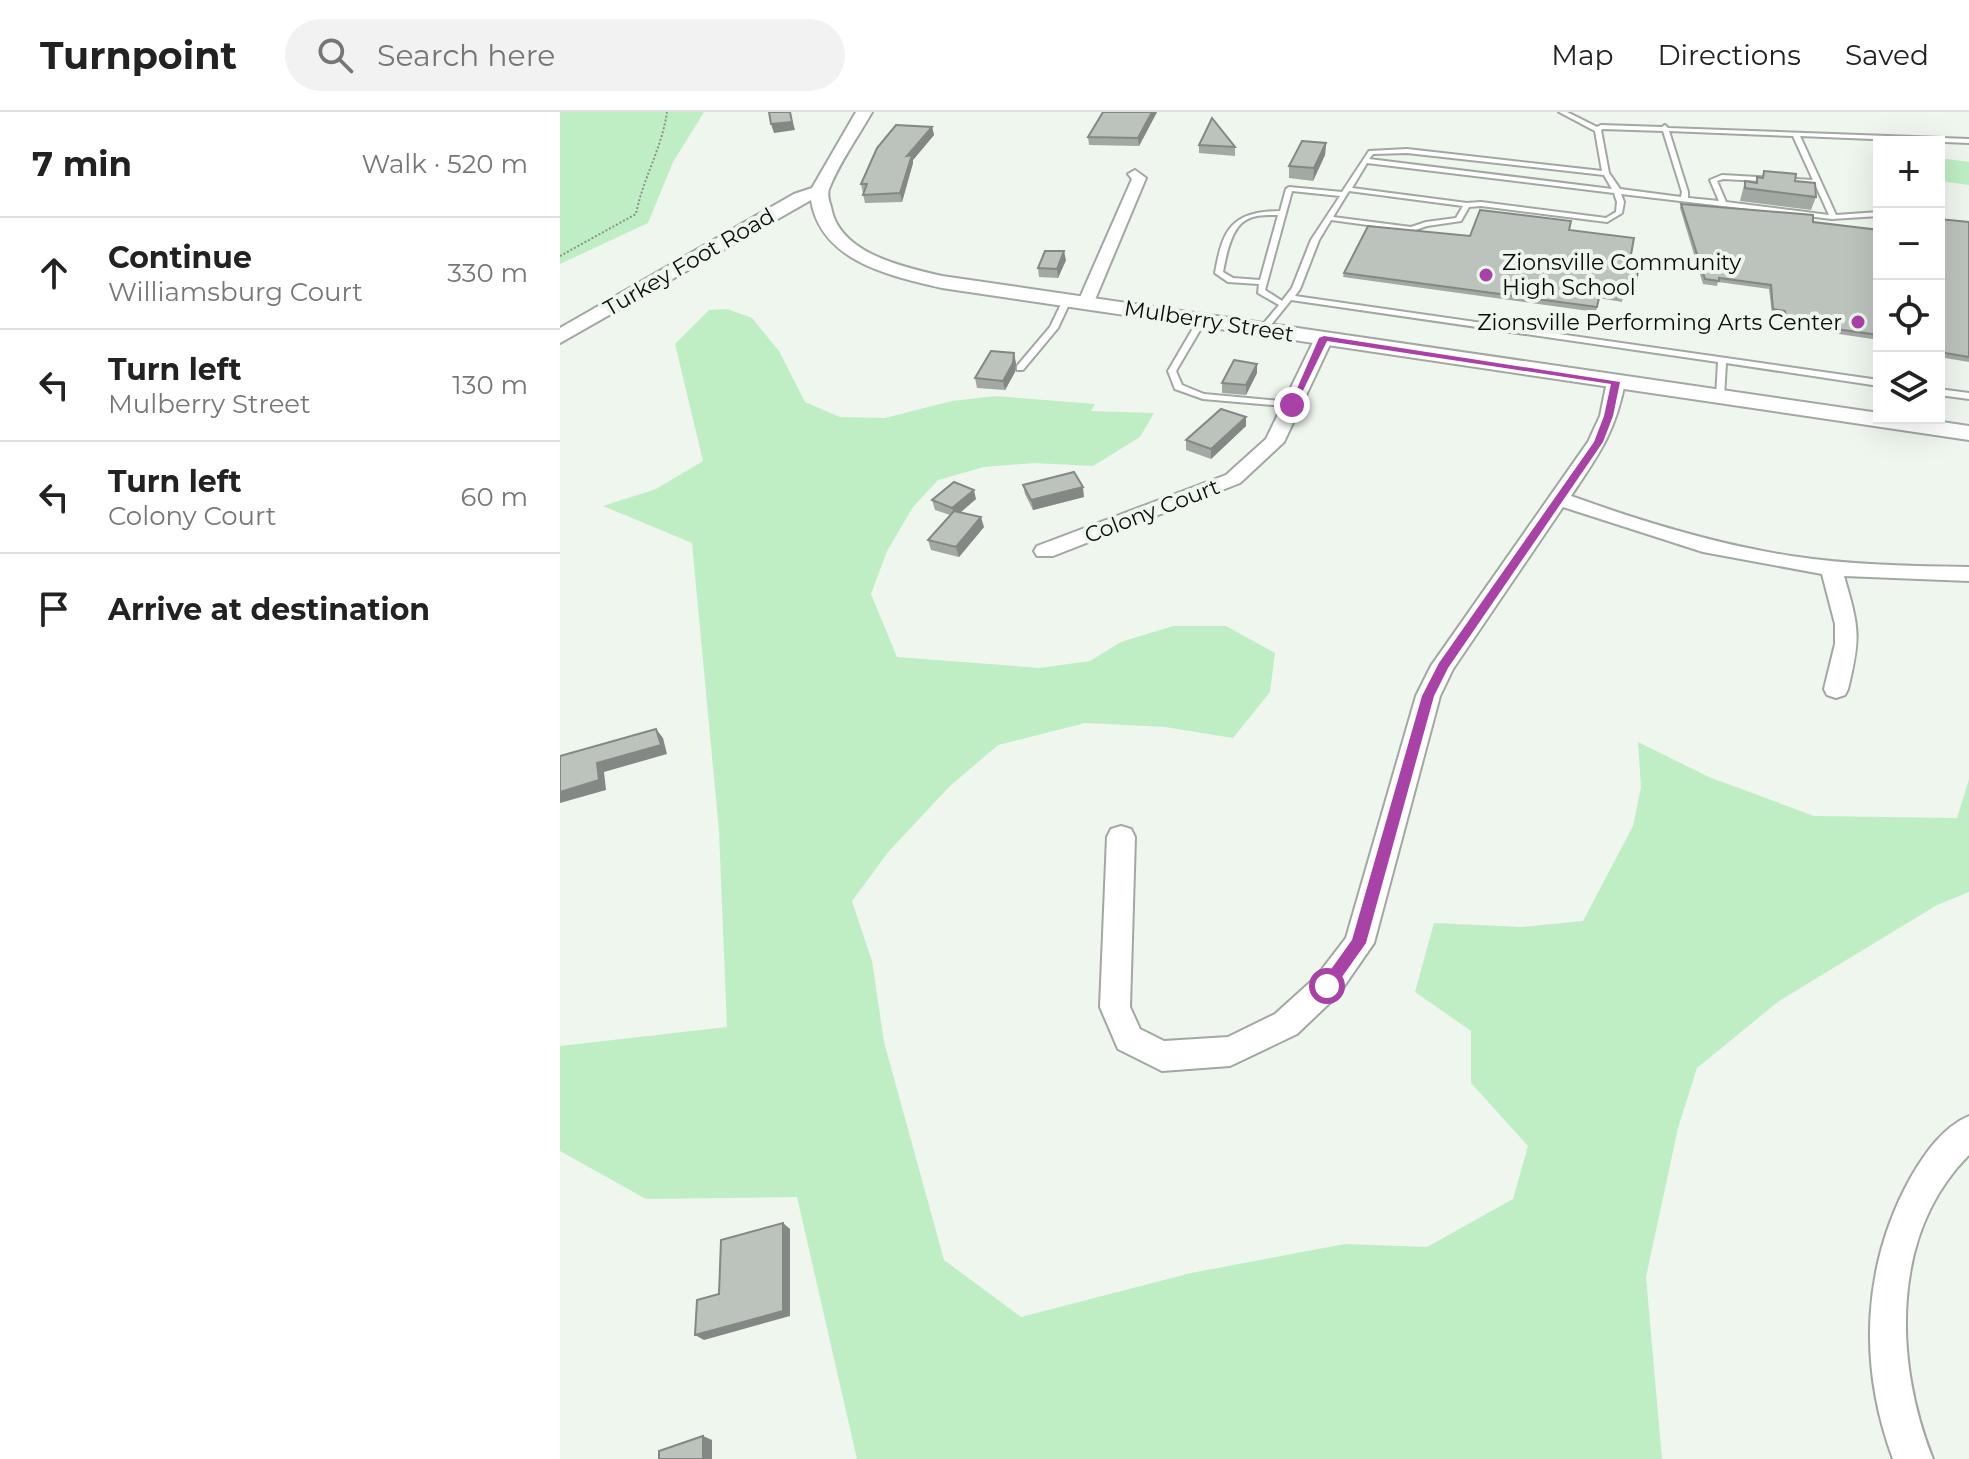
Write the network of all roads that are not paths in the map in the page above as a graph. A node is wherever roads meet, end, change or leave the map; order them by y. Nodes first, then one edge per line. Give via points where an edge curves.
1 (864, 112) edge
2 (1562, 112) edge
3 (1665, 127) junction
4 (1598, 130) junction
5 (1795, 133) junction
6 (1969, 141) edge
7 (1366, 161) junction
8 (1606, 173) junction
9 (1135, 174) dead end
10 (1818, 182) junction
11 (819, 192) junction
12 (1346, 192) junction
13 (1618, 192) junction
14 (1684, 199) junction
15 (1723, 204) junction
16 (1467, 205) junction
17 (1281, 213) junction
18 (1873, 214) edge
19 (1834, 217) junction
20 (1329, 218) junction
21 (1263, 282) junction
22 (1286, 300) junction
23 (1076, 301) junction
24 (1202, 320) junction
25 (1263, 329) junction
26 (560, 337) edge
27 (1324, 338) junction
28 (1722, 359) junction
29 (1020, 368) dead end
30 (1616, 382) junction
31 (1873, 382) edge
32 (1945, 393) edge
33 (1969, 396) edge
34 (1720, 397) junction
35 (1292, 405) junction
36 (1969, 433) edge
37 (1560, 499) junction
38 (1045, 551) dead end
39 (1831, 568) junction
40 (1969, 574) edge
41 (1836, 689) dead end
42 (1121, 837) dead end
43 (1969, 1132) edge
44 (1913, 1459) edge

1 - 11 street
2 - 4 lane
3 - 4 lane
3 - 5 lane
3 - 14 lane
4 - 8 lane
5 - 6 lane
5 - 10 lane
7 - 8 lane via 1371,152 1407,151
7 - 12 lane
7 - 13 lane
8 - 13 lane
9 - 23 street via 1139,178
10 - 15 lane via 1722,177 1713,180
10 - 19 lane
11 - 23 street, Mulberry Street via 829,228 850,248 884,267 942,282
11 - 26 street, Turkey Foot Road via 800,198
12 - 16 lane
12 - 17 lane via 1289,189
12 - 20 lane
13 - 14 lane
13 - 16 lane via 1619,213 1607,220
14 - 15 lane
15 - 19 lane
16 - 20 lane via 1459,220 1412,229
17 - 21 lane
17 - 21 lane via 1239,218 1220,267 1219,273 1231,280
18 - 19 lane
20 - 22 lane
21 - 22 lane via 1261,291
22 - 25 lane
22 - 28 lane
23 - 24 street, Mulberry Street
23 - 29 lane
24 - 25 street, Mulberry Street
24 - 35 lane via 1172,371 1178,387 1203,396
25 - 27 street, Mulberry Street
27 - 30 street, Mulberry Street
27 - 35 street, Colony Court
28 - 31 lane
28 - 34 lane
30 - 34 street, Mulberry Street
30 - 37 street via 1598,442
32 - 33 lane
34 - 36 street, Mulberry Street
35 - 38 street, Colony Court via 1274,442 1233,479
37 - 39 street via 1702,545
37 - 42 street via 1443,666 1428,696 1359,943 1327,986 1286,1024 1230,1051 1191,1056 1162,1056 1129,1039 1115,1007
39 - 40 street
39 - 41 street via 1847,644
43 - 44 street via 1932,1172 1896,1261 1889,1363 1893,1407

